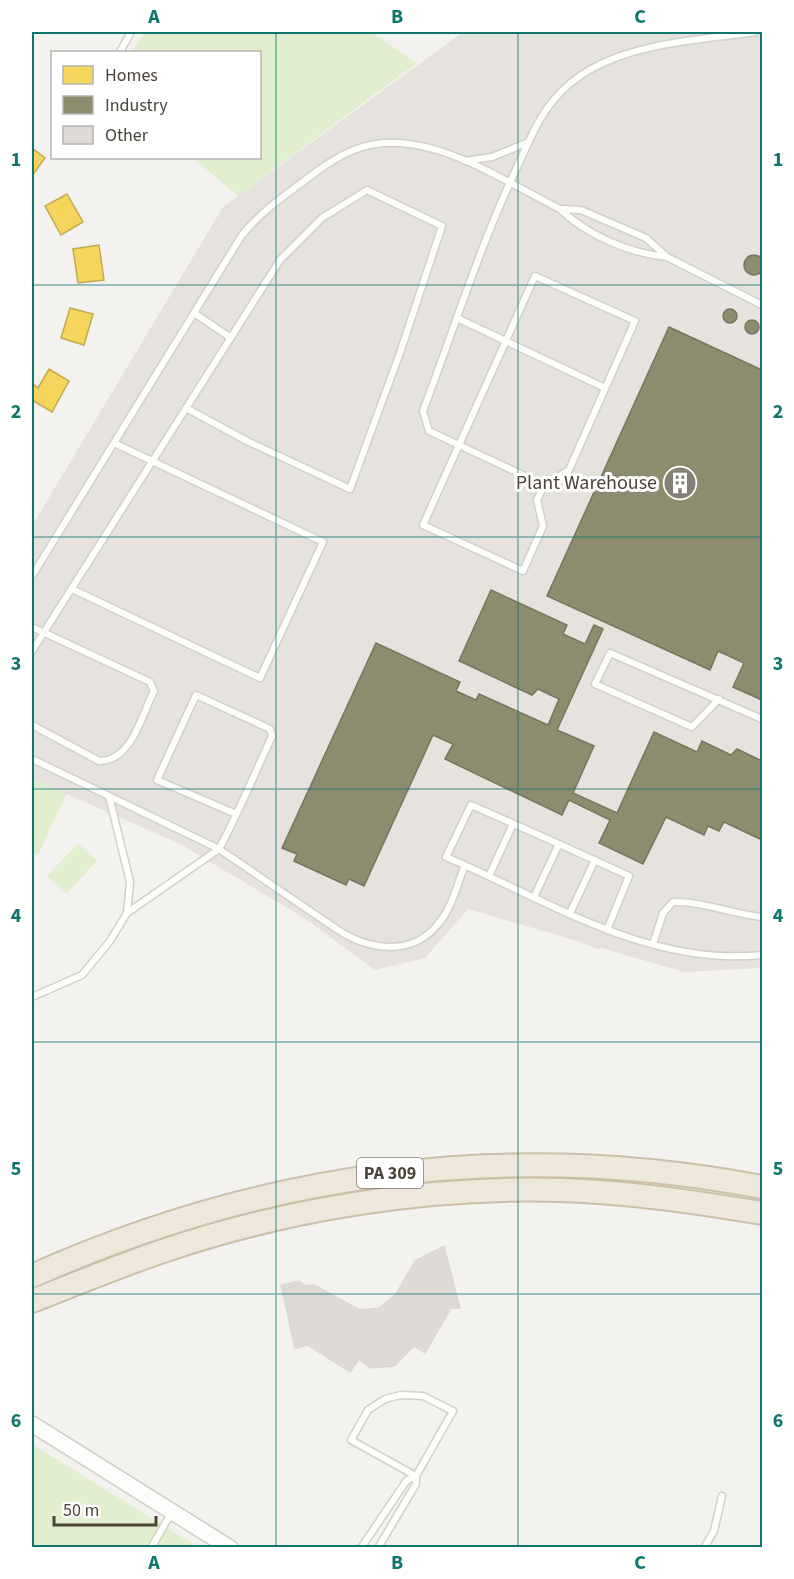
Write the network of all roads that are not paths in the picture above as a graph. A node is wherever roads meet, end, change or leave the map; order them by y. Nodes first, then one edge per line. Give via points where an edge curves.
1 (131, 32) edge
2 (755, 32) edge
3 (121, 51) edge
4 (530, 142) junction
5 (465, 161) junction
6 (509, 184) junction
7 (560, 208) junction
8 (667, 257) junction
9 (762, 305) edge
10 (194, 314) junction
11 (457, 318) junction
12 (231, 338) junction
13 (507, 341) junction
14 (605, 388) junction
15 (186, 408) junction
16 (114, 443) junction
17 (459, 445) junction
18 (151, 461) junction
19 (544, 485) junction
20 (32, 576) edge
21 (72, 589) junction
22 (32, 627) edge
23 (43, 633) junction
24 (32, 651) edge
25 (719, 699) junction
26 (762, 719) edge
27 (32, 725) edge
28 (32, 759) edge
29 (109, 796) junction
30 (236, 814) junction
31 (513, 824) junction
32 (559, 844) junction
33 (219, 849) junction
34 (596, 860) junction
35 (465, 865) junction
36 (489, 876) junction
37 (534, 897) junction
38 (127, 913) junction
39 (570, 913) junction
40 (762, 917) edge
41 (607, 930) junction
42 (653, 944) junction
43 (762, 955) edge
44 (32, 997) edge
45 (762, 1186) edge
46 (762, 1213) edge
47 (32, 1276) edge
48 (32, 1301) edge
49 (32, 1424) edge
50 (416, 1476) junction
51 (722, 1496) dead end
52 (172, 1511) junction
53 (384, 1511) junction
54 (396, 1519) junction
55 (152, 1548) edge
56 (230, 1548) edge
57 (361, 1548) edge
58 (378, 1548) edge
59 (704, 1548) edge

1 - 3 lane
2 - 4 lane via 642,50 591,69 551,102
4 - 5 lane via 492,157
4 - 6 lane
5 - 6 lane
5 - 10 lane via 428,146 401,142 356,149 332,161 258,216 242,235
6 - 7 lane
6 - 11 lane
7 - 8 lane via 581,210 646,238
7 - 8 lane via 577,225 642,254
8 - 9 lane
10 - 12 lane
10 - 16 lane
11 - 13 lane
11 - 17 lane via 423,411 429,431
12 - 15 lane
12 - 15 lane via 280,260 322,219 368,190 442,226 350,489
13 - 14 lane
13 - 14 lane via 535,276 635,321
13 - 17 lane
14 - 19 lane via 569,470
15 - 18 lane
16 - 18 lane
16 - 20 lane
17 - 19 lane
17 - 19 lane via 423,525 523,571 543,526 537,500
18 - 21 lane
18 - 21 lane via 323,542 260,678
21 - 23 lane
22 - 23 lane
23 - 24 lane
23 - 27 lane via 150,682 154,691 124,753 111,761 99,761
25 - 25 lane via 610,652 595,684 692,727
25 - 26 lane
28 - 29 lane
29 - 33 lane
29 - 38 lane via 130,882
30 - 30 lane via 272,736 270,729 196,695 157,780
30 - 33 lane
31 - 32 lane
31 - 35 lane via 471,805 446,857
31 - 36 lane
32 - 34 lane
32 - 37 lane
33 - 35 lane via 353,939 389,948 416,941 439,924
33 - 38 lane
34 - 39 lane
34 - 41 lane via 628,876
35 - 36 lane
36 - 37 lane
37 - 39 lane
38 - 44 lane via 82,975
39 - 41 lane
40 - 42 lane via 673,902 663,913
41 - 42 lane
42 - 43 lane via 716,956
45 - 47 highway, PA 309 via 642,1169 549,1165 481,1165 398,1172 284,1191 204,1212 124,1237
46 - 48 highway, PA 309 via 668,1198 559,1190 407,1198 317,1211 240,1229 165,1250
49 - 52 street
50 - 50 lane via 453,1411 423,1396 385,1399 368,1410 351,1440
50 - 53 lane via 407,1480
50 - 54 lane via 416,1484
51 - 59 lane via 714,1531
52 - 55 lane
52 - 56 street
53 - 54 lane
53 - 57 lane
54 - 58 lane

